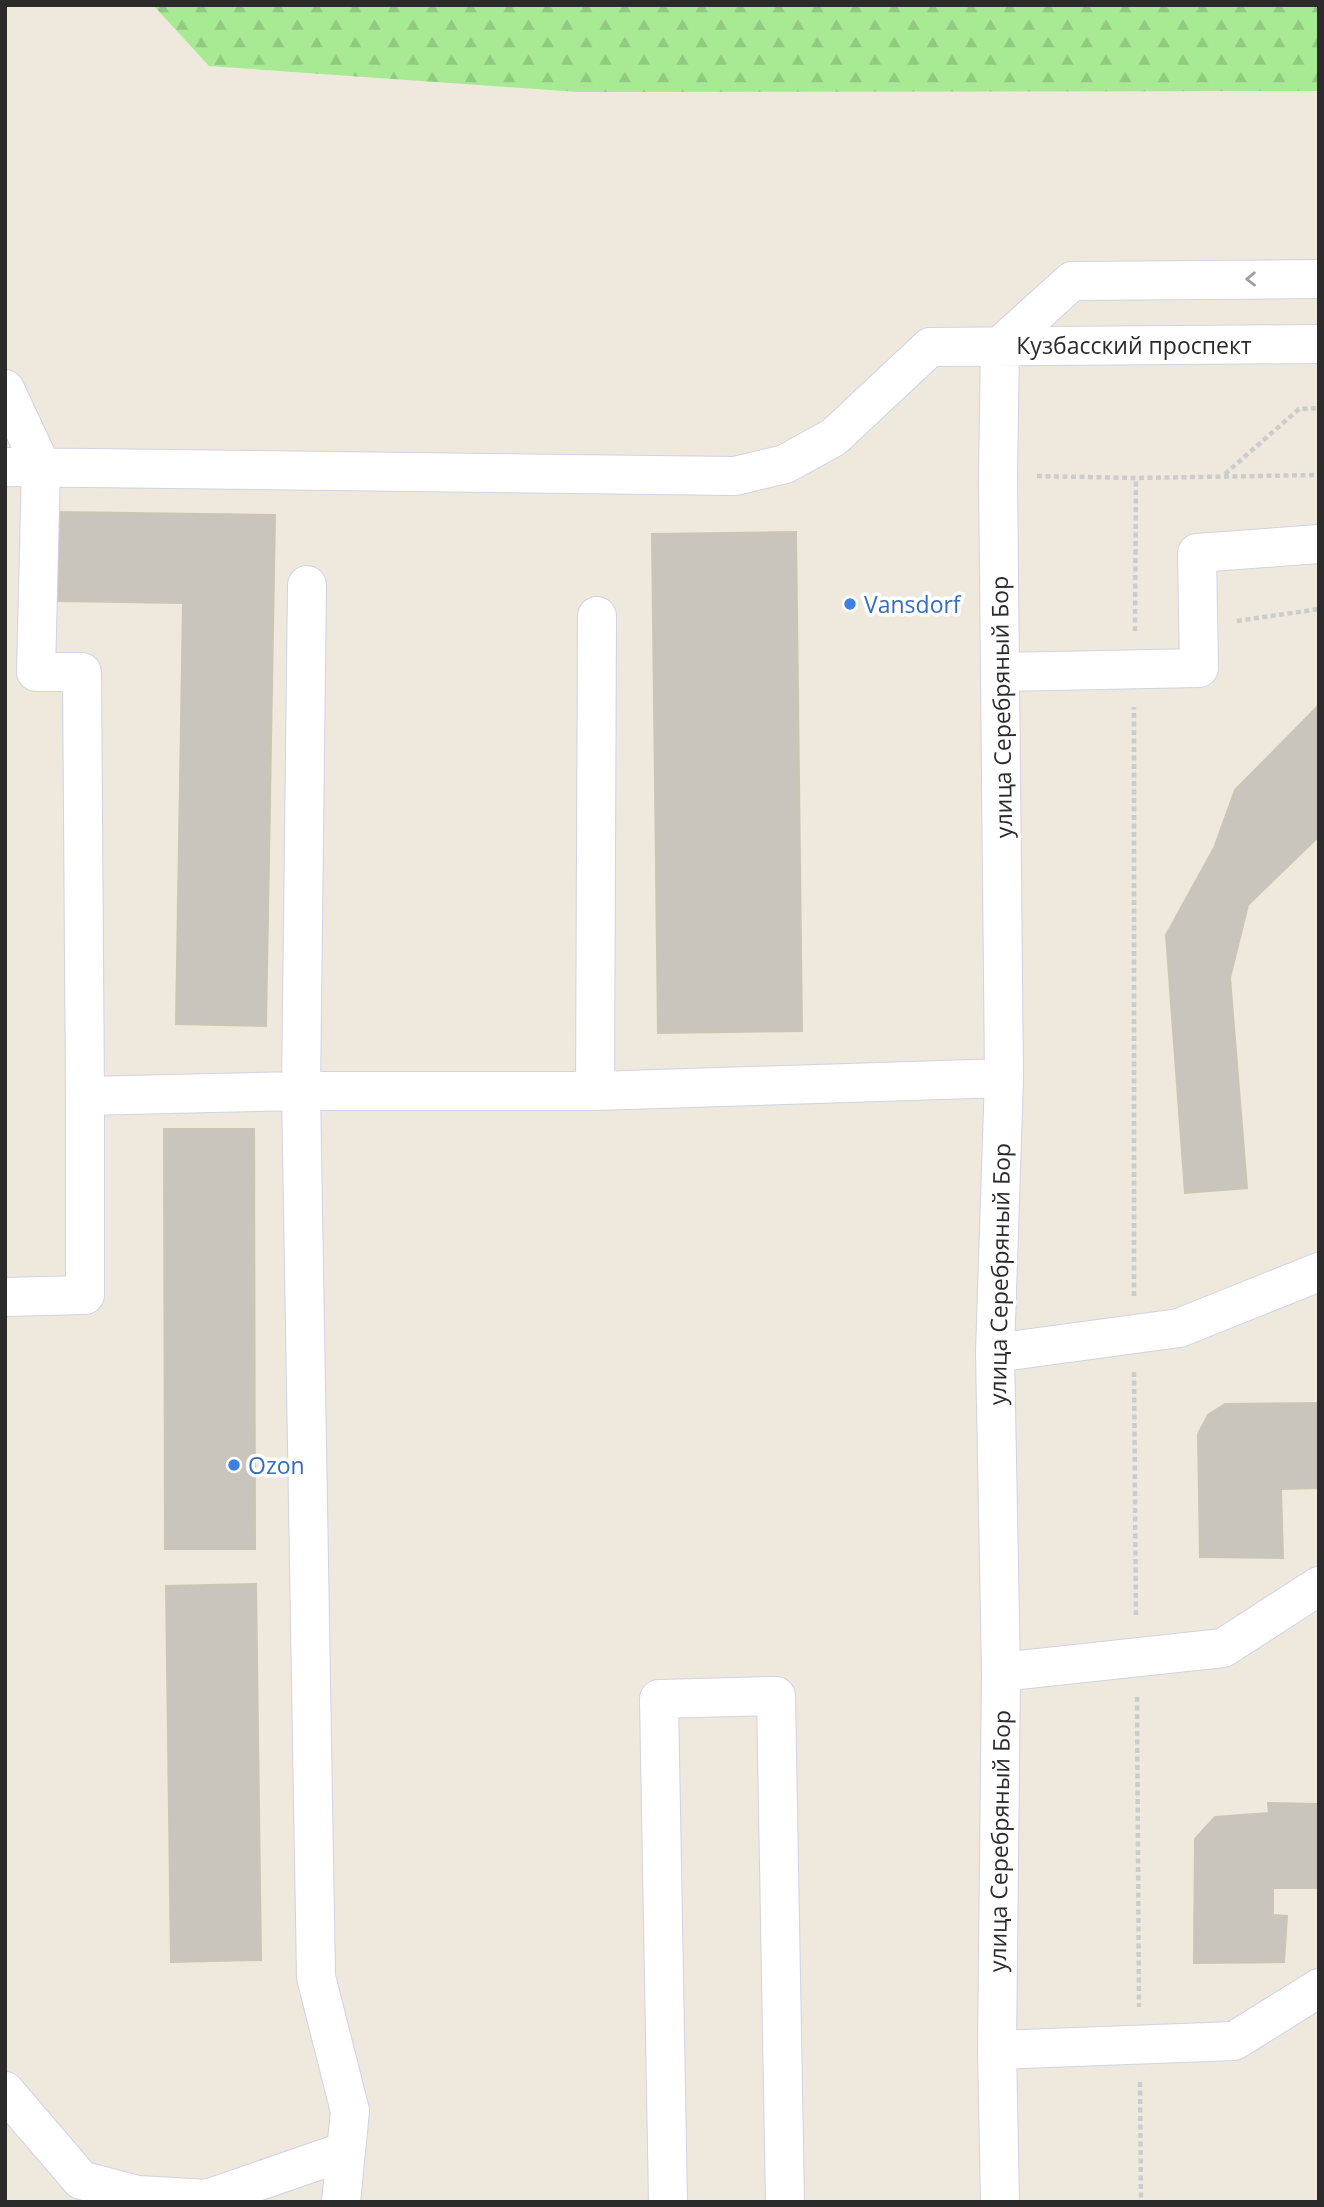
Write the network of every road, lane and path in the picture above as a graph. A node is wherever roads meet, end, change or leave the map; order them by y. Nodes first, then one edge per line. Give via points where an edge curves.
1 (1319, 279) edge
2 (1319, 344) edge
3 (1000, 346) junction
4 (5, 389) edge
5 (1319, 408) edge
6 (23, 467) edge
7 (998, 475) junction
8 (1225, 475) junction
9 (1319, 475) edge
10 (1319, 544) edge
11 (307, 585) dead end
12 (1319, 609) edge
13 (597, 617) dead end
14 (1198, 627) junction
15 (1001, 672) junction
16 (21, 673) edge
17 (1004, 1078) junction
18 (301, 1091) junction
19 (595, 1091) junction
20 (85, 1096) junction
21 (1319, 1272) edge
22 (5, 1297) edge
23 (995, 1353) junction
24 (1319, 1586) edge
25 (1001, 1672) junction
26 (1319, 1988) edge
27 (996, 2050) junction
28 (5, 2091) edge
29 (346, 2151) junction
30 (209, 2201) edge
31 (341, 2202) edge
32 (667, 2202) edge
33 (785, 2202) edge
34 (1000, 2202) edge

1 -> 3 street, Кузбасский проспект via 1072,281
2 - 3 street, Кузбасский проспект
3 - 6 street via 930,347 834,437 785,464 735,476
3 - 7 street, улица Серебряный Бор
4 - 6 street
5 - 8 path via 1299,410
6 - 16 street
7 - 8 path
7 - 15 street, улица Серебряный Бор
8 - 9 path
10 - 14 street via 1197,553
11 - 18 street
12 - 14 path
13 - 19 street
14 - 15 street via 1199,668
15 - 17 street, улица Серебряный Бор
16 - 20 street via 82,672
17 - 19 street
17 - 23 street, улица Серебряный Бор
18 - 19 street
18 - 20 street
18 - 29 street via 316,1977 350,2111
20 - 22 street via 85,1295
21 - 23 street via 1179,1328
23 - 25 street, улица Серебряный Бор
24 - 25 street via 1223,1648
25 - 27 street, улица Серебряный Бор
26 - 27 street via 1234,2041
27 - 34 street, улица Серебряный Бор
28 - 30 street via 81,2180 138,2195
29 - 30 street
29 - 31 street
32 - 33 street via 659,1699 776,1696

